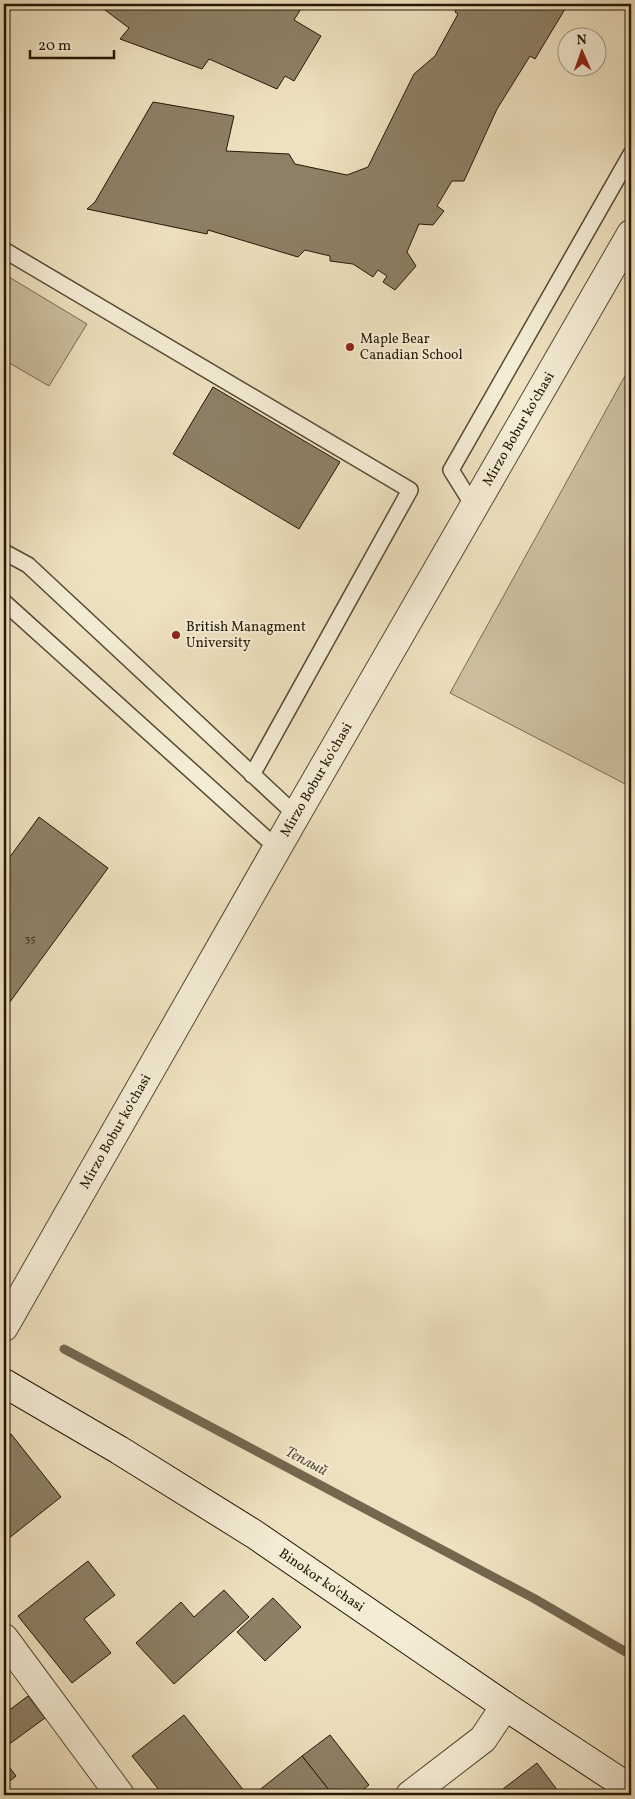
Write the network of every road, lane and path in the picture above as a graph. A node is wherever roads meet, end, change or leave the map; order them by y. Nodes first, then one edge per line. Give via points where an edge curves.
1 (631, 154) edge
2 (631, 234) edge
3 (4, 250) edge
4 (474, 507) junction
5 (4, 552) edge
6 (4, 602) edge
7 (252, 775) junction
8 (296, 815) junction
9 (277, 848) junction
10 (4, 1327) edge
11 (4, 1383) edge
12 (4, 1638) edge
13 (505, 1706) junction
14 (631, 1789) edge
15 (120, 1795) edge
16 (410, 1795) edge

1 - 4 lane via 452,470
2 - 4 street, Mirzo Bobur ko‘chasi
3 - 7 lane via 410,490
4 - 8 street, Mirzo Bobur ko‘chasi
5 - 7 lane via 28,565
6 - 9 lane
7 - 8 lane
8 - 9 street, Mirzo Bobur ko‘chasi
9 - 10 street, Mirzo Bobur ko‘chasi
11 - 13 street, Binokor ko'chasi via 153,1470 254,1534
12 - 15 street
13 - 14 street, Binokor ko'chasi
13 - 16 street via 482,1739

